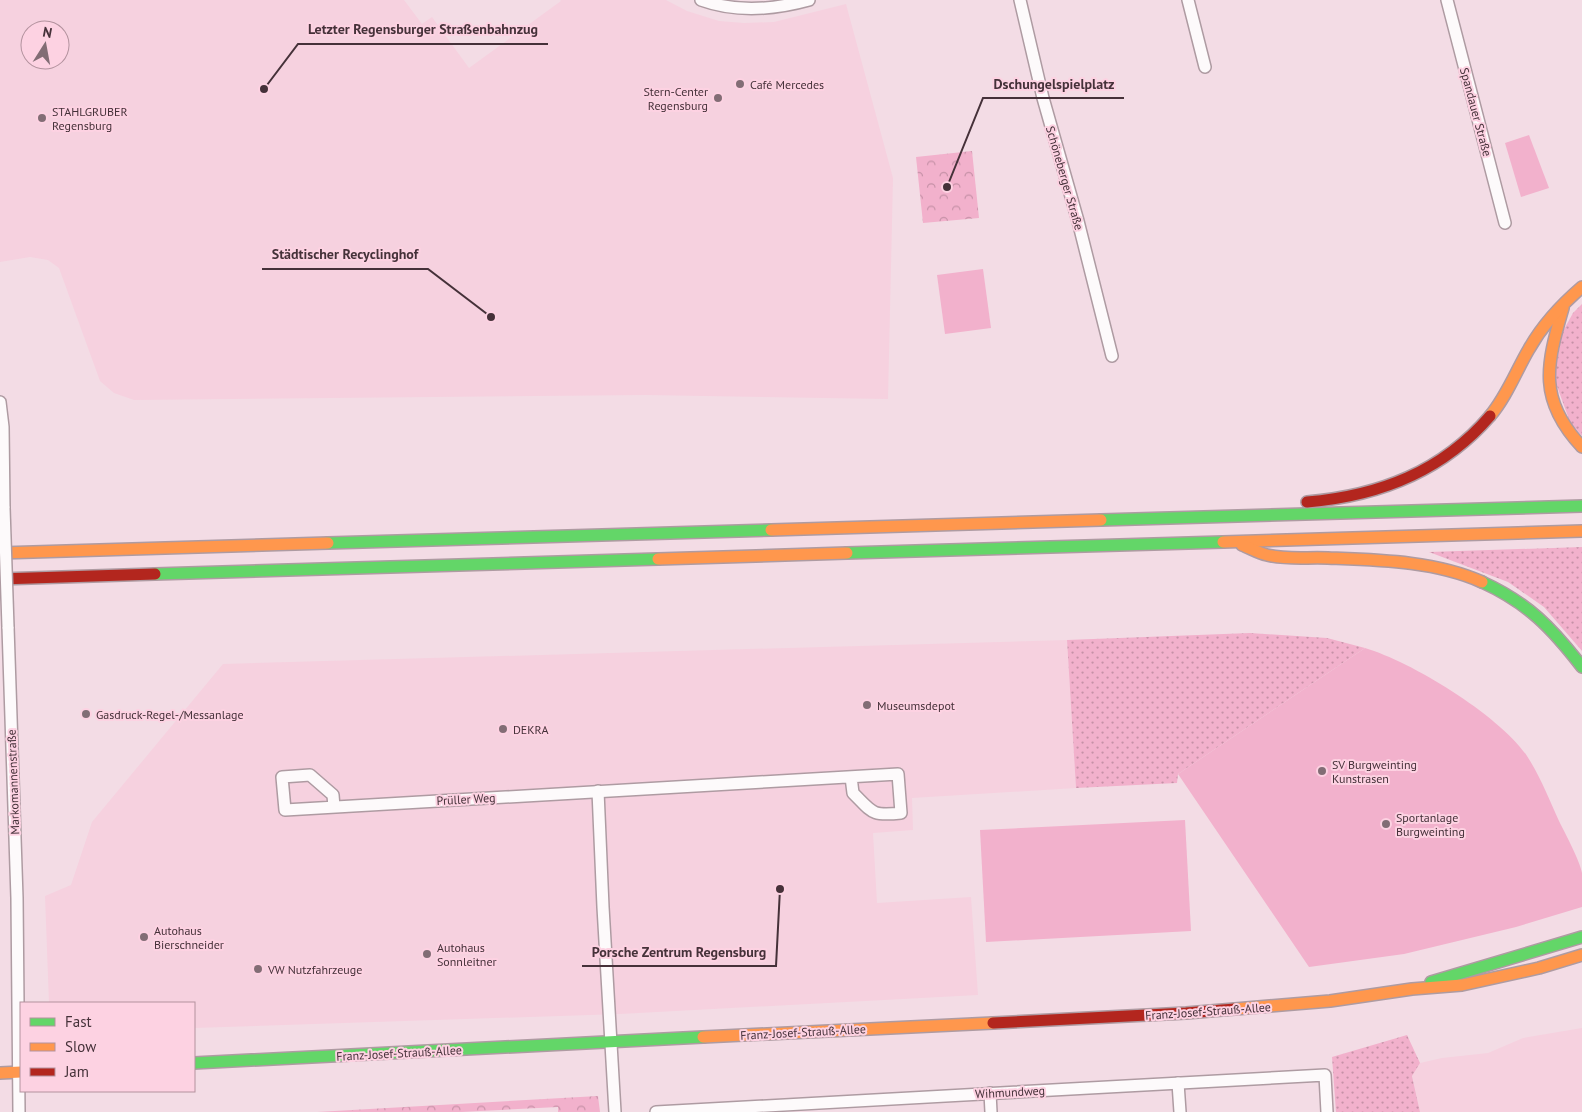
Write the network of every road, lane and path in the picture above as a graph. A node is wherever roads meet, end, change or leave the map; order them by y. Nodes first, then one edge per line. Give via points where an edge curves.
1 (701, 0) edge
2 (809, 0) edge
3 (1020, 0) edge
4 (1188, 0) edge
5 (1447, 0) edge
6 (1205, 67) dead end
7 (1505, 223) dead end
8 (1582, 287) edge
9 (1564, 302) junction
10 (1112, 356) dead end
11 (0, 402) edge
12 (1582, 447) edge
13 (1294, 502) dead end
14 (1239, 504) dead end
15 (1582, 506) edge
16 (1208, 517) junction
17 (1582, 532) edge
18 (1236, 542) junction
19 (0, 553) edge
20 (0, 579) edge
21 (1582, 667) edge
22 (852, 777) junction
23 (598, 791) junction
24 (334, 807) junction
25 (1582, 937) edge
26 (1582, 954) edge
27 (1412, 989) junction
28 (611, 1042) junction
29 (195, 1063) edge
30 (20, 1072) edge
31 (0, 1073) edge
32 (1178, 1082) junction
33 (990, 1093) junction
34 (805, 1108) edge
35 (19, 1112) edge
36 (615, 1112) edge
37 (656, 1112) edge
38 (991, 1112) edge
39 (1180, 1112) edge
40 (1327, 1112) edge

1 - 2 street via 729,8 758,10
3 - 10 street, Schöneberger Straße
4 - 6 street
5 - 7 street, Spandauer Straße
8 - 9 main road
9 - 12 main road via 1553,339 1549,387 1555,410 1572,438
9 - 13 main road via 1540,330 1498,406 1480,428 1434,466 1378,490 1330,500
11 - 30 street, Markomannenstraße, bridge
14 - 16 main road via 1230,505
15 - 16 main road
16 - 19 main road
17 - 18 main road
18 - 20 main road
18 - 21 main road via 1269,556 1408,563 1476,579 1497,587 1522,603 1549,626
22 - 22 street, Prüller Weg via 898,774 901,813 879,815 872,812 853,793
22 - 23 street, Prüller Weg
23 - 24 street, Prüller Weg
23 - 28 street
24 - 24 street, Prüller Weg via 333,795 310,775 282,777 284,810
25 - 27 main road, Franz-Josef-Strauß-Allee via 1470,968
26 - 27 main road, Franz-Josef-Strauß-Allee via 1462,986
27 - 28 main road, Franz-Josef-Strauß-Allee via 1330,1001 1186,1013
28 - 29 main road, Franz-Josef-Strauß-Allee
28 - 36 street
30 - 31 main road
30 - 35 street, Markomannenstraße
32 - 33 street, Wihmundweg
32 - 39 street
32 - 40 street, Wihmundweg via 1325,1075
33 - 34 street, Wihmundweg
33 - 38 street
34 - 37 street, Wihmundweg

